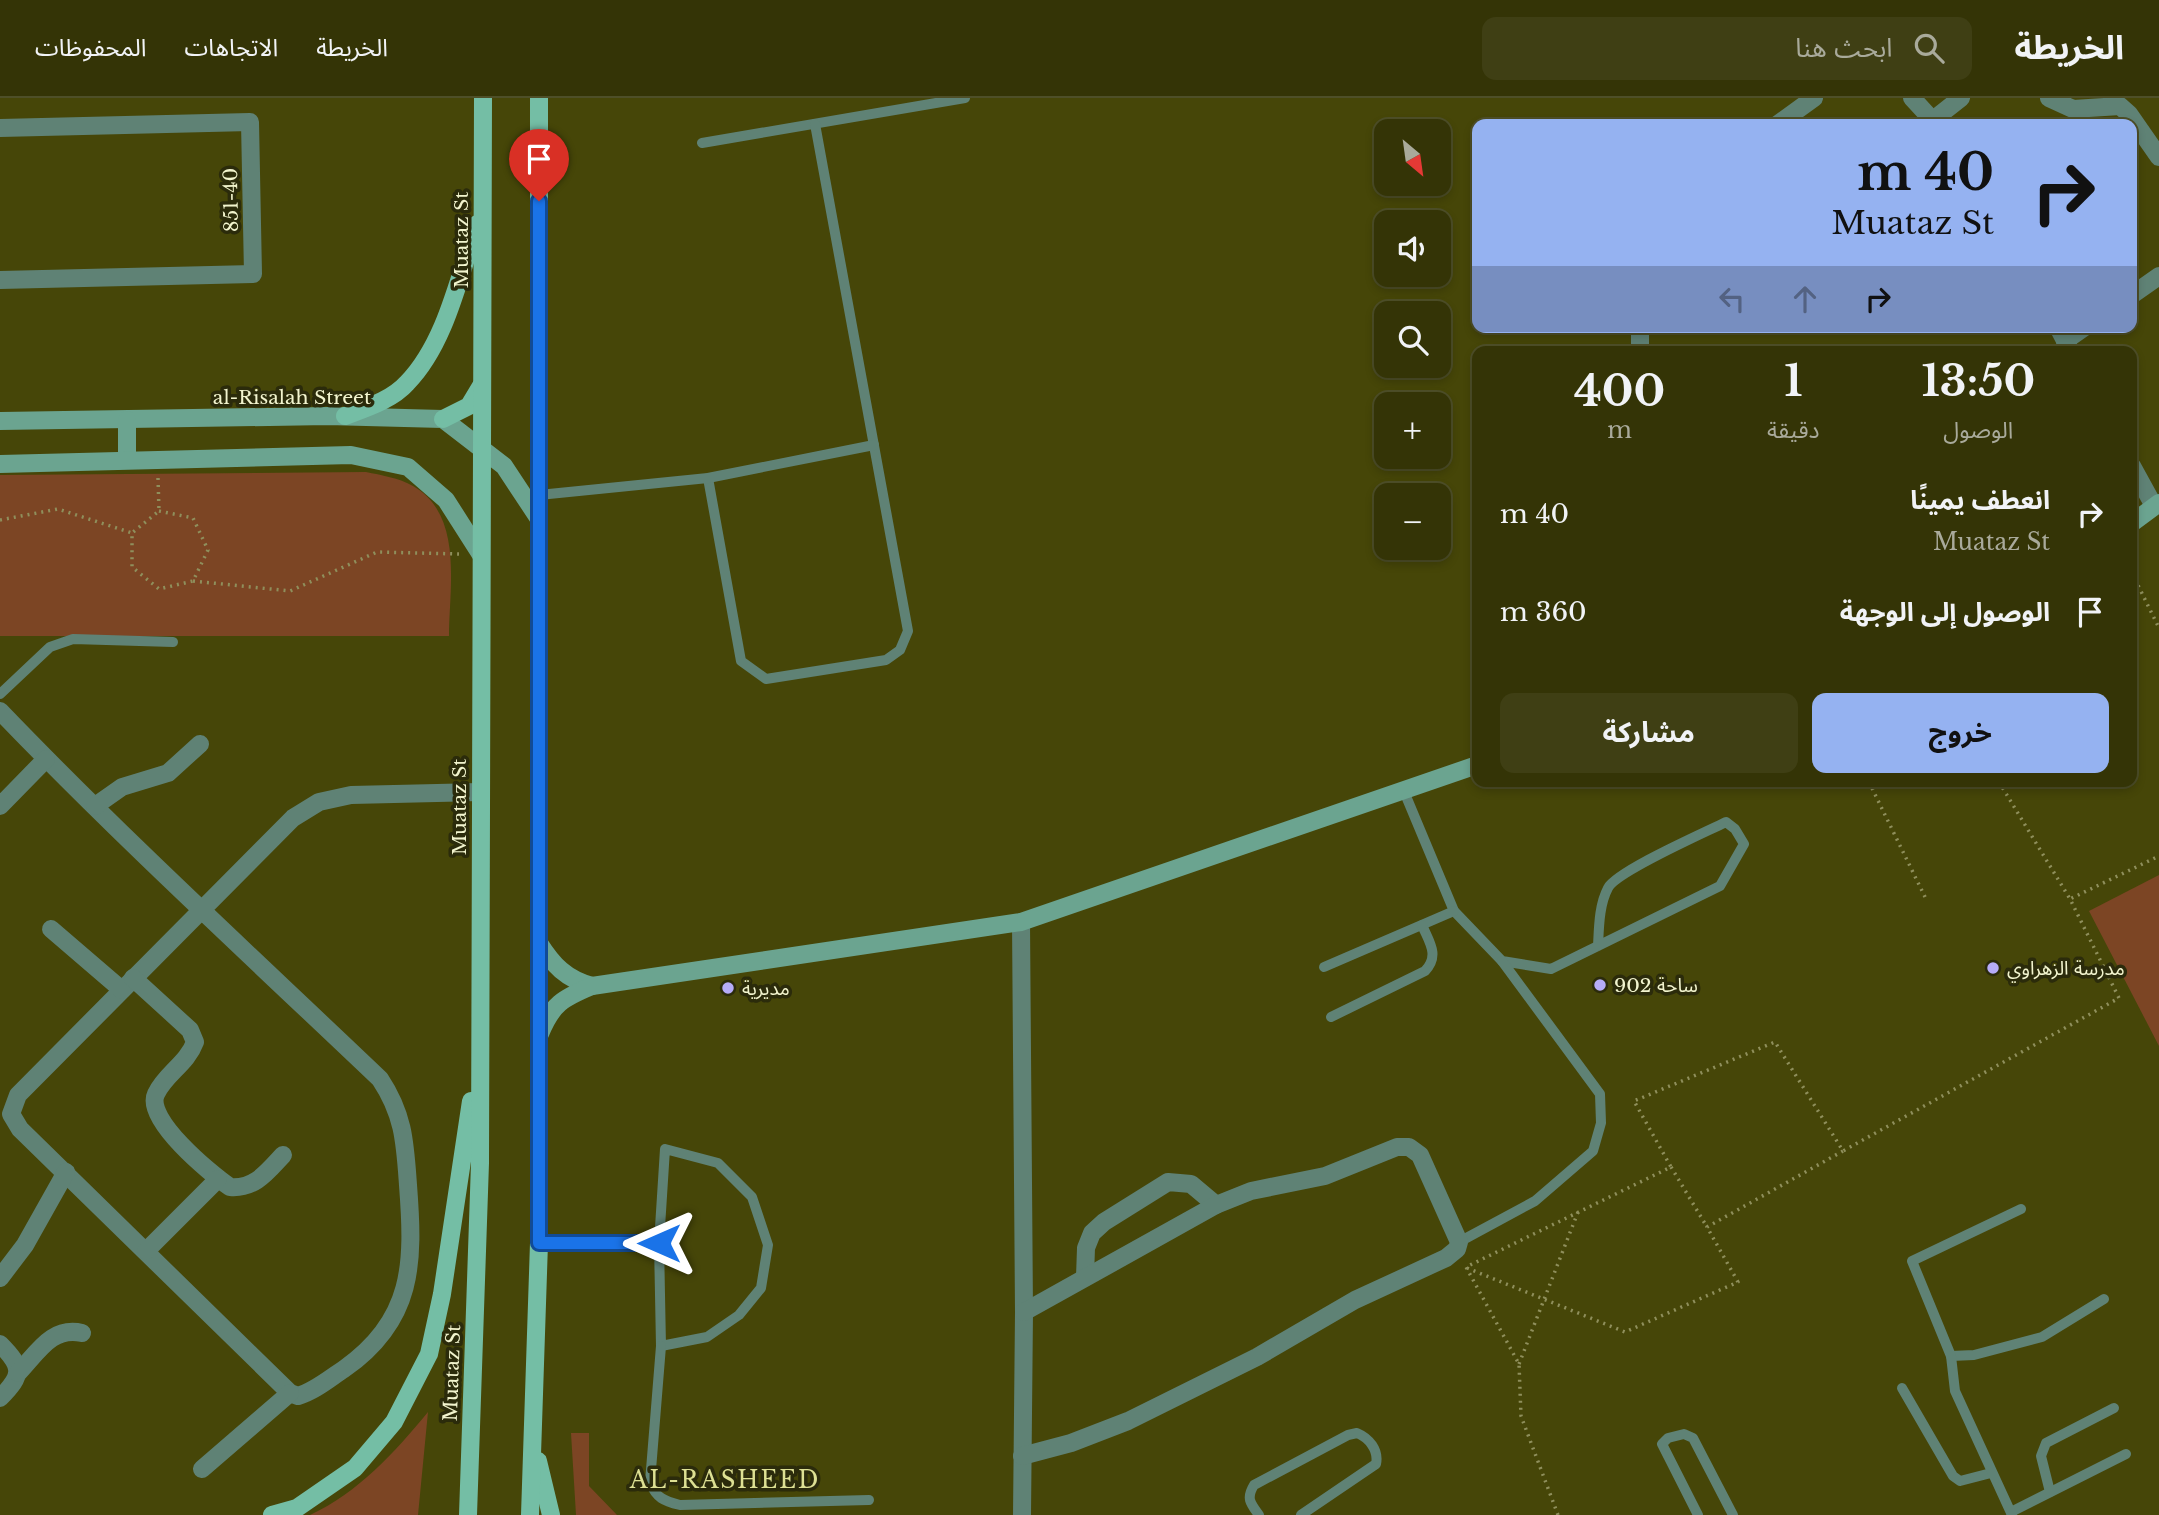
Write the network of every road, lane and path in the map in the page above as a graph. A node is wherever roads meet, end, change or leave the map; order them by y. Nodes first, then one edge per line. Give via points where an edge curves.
1 (482, 98) edge
2 (539, 98) edge
3 (965, 98) edge
4 (1814, 98) edge
5 (1912, 98) edge
6 (1961, 98) edge
7 (2049, 98) edge
8 (2125, 102) edge
9 (1785, 119) edge
10 (1932, 119) edge
11 (1938, 119) edge
12 (2132, 119) edge
13 (815, 124) junction
14 (2137, 126) edge
15 (0, 128) edge
16 (702, 143) dead end
17 (2159, 158) edge
18 (482, 211) junction
19 (2159, 276) edge
20 (0, 279) edge
21 (2137, 291) edge
22 (482, 383) junction
23 (345, 416) junction
24 (127, 419) junction
25 (443, 419) junction
26 (0, 421) edge
27 (874, 445) junction
28 (482, 447) junction
29 (157, 458) junction
30 (127, 459) junction
31 (0, 464) edge
32 (2137, 474) edge
33 (708, 478) junction
34 (539, 495) junction
35 (2157, 504) edge
36 (159, 511) junction
37 (539, 519) junction
38 (2137, 519) edge
39 (0, 520) edge
40 (132, 533) junction
41 (481, 555) junction
42 (193, 581) junction
43 (2137, 583) edge
44 (2159, 628) edge
45 (173, 642) dead end
46 (0, 694) edge
47 (0, 711) edge
48 (200, 744) dead end
49 (46, 759) junction
50 (1472, 767) edge
51 (1870, 787) edge
52 (2002, 787) edge
53 (1403, 788) junction
54 (480, 792) junction
55 (0, 806) edge
56 (95, 807) junction
57 (2159, 856) edge
58 (1926, 899) dead end
59 (2070, 899) junction
60 (201, 909) junction
61 (1454, 911) junction
62 (1021, 922) junction
63 (1422, 925) junction
64 (51, 929) dead end
65 (539, 943) junction
66 (1598, 946) junction
67 (1502, 961) junction
68 (1324, 967) dead end
69 (127, 984) junction
70 (592, 986) junction
71 (1331, 1017) dead end
72 (539, 1036) junction
73 (480, 1042) junction
74 (6, 1113) edge
75 (1843, 1152) junction
76 (283, 1155) dead end
77 (1671, 1167) junction
78 (66, 1172) junction
79 (218, 1179) junction
80 (1216, 1205) junction
81 (2021, 1209) dead end
82 (1578, 1212) junction
83 (1707, 1227) junction
84 (1459, 1242) junction
85 (539, 1243) junction
86 (659, 1243) junction
87 (146, 1251) junction
88 (1466, 1267) junction
89 (0, 1278) edge
90 (1085, 1278) junction
91 (1544, 1299) junction
92 (2104, 1299) dead end
93 (1024, 1312) junction
94 (82, 1333) dead end
95 (0, 1344) edge
96 (661, 1346) junction
97 (1951, 1356) junction
98 (1519, 1364) junction
99 (18, 1373) junction
100 (1902, 1388) dead end
101 (290, 1393) junction
102 (0, 1398) edge
103 (2114, 1408) dead end
104 (533, 1439) junction
105 (2126, 1454) dead end
106 (1022, 1456) junction
107 (202, 1469) dead end
108 (1991, 1473) junction
109 (2050, 1492) junction
110 (869, 1500) dead end
111 (2012, 1513) edge
112 (272, 1515) edge
113 (468, 1515) edge
114 (530, 1515) edge
115 (551, 1515) edge
116 (1021, 1515) edge
117 (1259, 1515) edge
118 (1301, 1515) edge
119 (1558, 1515) edge
120 (1698, 1515) edge
121 (1733, 1515) edge

1 - 18 main road, Muataz St
2 - 34 main road
3 - 13 lane
4 - 9 street
5 - 10 street
6 - 11 street
7 - 8 street via 2073,108
8 - 12 street
13 - 16 lane
13 - 27 lane
14 - 17 street
15 - 20 street, 851-40 via 250,122 253,274
18 - 22 main road, Muataz St
18 - 23 main road via 429,353 407,384
19 - 21 street
22 - 25 main road via 469,405
22 - 28 main road, Muataz St
23 - 24 street, al-Risalah Street
23 - 25 street, al-Risalah Street
24 - 26 street, al-Risalah Street
24 - 30 street
25 - 28 street
27 - 33 lane
27 - 33 lane via 908,631 901,650 886,660 766,680 741,661
28 - 37 street via 504,466
28 - 41 main road, Muataz St
29 - 30 street
29 - 36 path
29 - 41 street via 351,455 408,467 446,500
30 - 31 street
32 - 35 street
33 - 34 lane
34 - 37 main road
35 - 38 street
36 - 40 path
36 - 42 path via 193,518 208,550
37 - 65 main road
39 - 40 path via 58,509
40 - 42 path via 132,568 159,589
41 - 42 path via 377,552 290,591
41 - 54 main road, Muataz St
43 - 44 path
45 - 46 lane via 73,639 50,647
47 - 49 street
48 - 56 street via 168,773 122,787
49 - 55 street
49 - 56 street
50 - 53 street
51 - 58 path
52 - 59 path
53 - 61 lane
53 - 62 street
54 - 60 street via 351,794 318,802 293,818
54 - 73 main road, Muataz St
56 - 60 street
57 - 59 path
59 - 75 path via 2119,998
60 - 69 street
60 - 101 street via 380,1079 404,1131 411,1238 405,1293 383,1335 352,1363 306,1393
61 - 63 lane
61 - 67 lane
62 - 70 street
62 - 93 street
63 - 68 lane
63 - 71 lane via 1434,952 1432,964
64 - 69 street
65 - 70 street via 553,965
65 - 72 main road
66 - 66 lane via 1599,919 1609,886 1726,822 1735,829 1744,844 1720,886
66 - 67 lane via 1551,969
67 - 84 lane via 1600,1094 1601,1123 1593,1151 1535,1201
69 - 74 street via 18,1095
69 - 79 street via 190,1030 195,1042 190,1057 156,1094 154,1105 165,1127
70 - 72 street via 549,1011
72 - 85 main road
73 - 112 main road via 429,1354 394,1422 355,1468 297,1508
73 - 113 main road, Muataz St
74 - 78 street
75 - 77 path via 1775,1042 1634,1101
75 - 83 path
76 - 79 street via 256,1183 243,1188
77 - 82 path
77 - 83 path
78 - 87 street
78 - 89 street via 25,1245
79 - 87 street
80 - 84 street via 1251,1191 1325,1176 1397,1147 1409,1147 1420,1155
80 - 90 street
80 - 90 street via 1191,1184 1168,1182 1092,1233 1086,1248
81 - 97 lane via 1912,1261
82 - 88 path
82 - 91 path
83 - 91 path via 1738,1283 1625,1332
84 - 106 street via 1446,1258 1355,1300 1257,1357 1128,1421
85 - 86 lane
85 - 104 main road
86 - 96 lane
86 - 96 lane via 665,1149 718,1163 752,1197 768,1245 761,1288 739,1315 708,1337
87 - 101 street
88 - 91 path
88 - 98 path
90 - 93 street
91 - 98 path
92 - 97 lane via 2042,1337 1973,1355
93 - 106 street
94 - 99 street via 68,1330 55,1334
95 - 99 street via 16,1360
96 - 110 lane via 650,1482 663,1501
97 - 108 lane via 1955,1391
98 - 119 path via 1521,1416
99 - 102 street via 13,1386
100 - 108 lane via 1953,1476 1960,1481
101 - 107 street
103 - 109 lane via 2046,1443 2041,1456
104 - 114 main road
104 - 115 main road
105 - 109 lane
106 - 116 street
108 - 111 lane
109 - 111 lane
117 - 118 lane via 1249,1502 1254,1485 1348,1435 1367,1437 1376,1464
120 - 121 lane via 1662,1444 1668,1438 1684,1434 1693,1438

